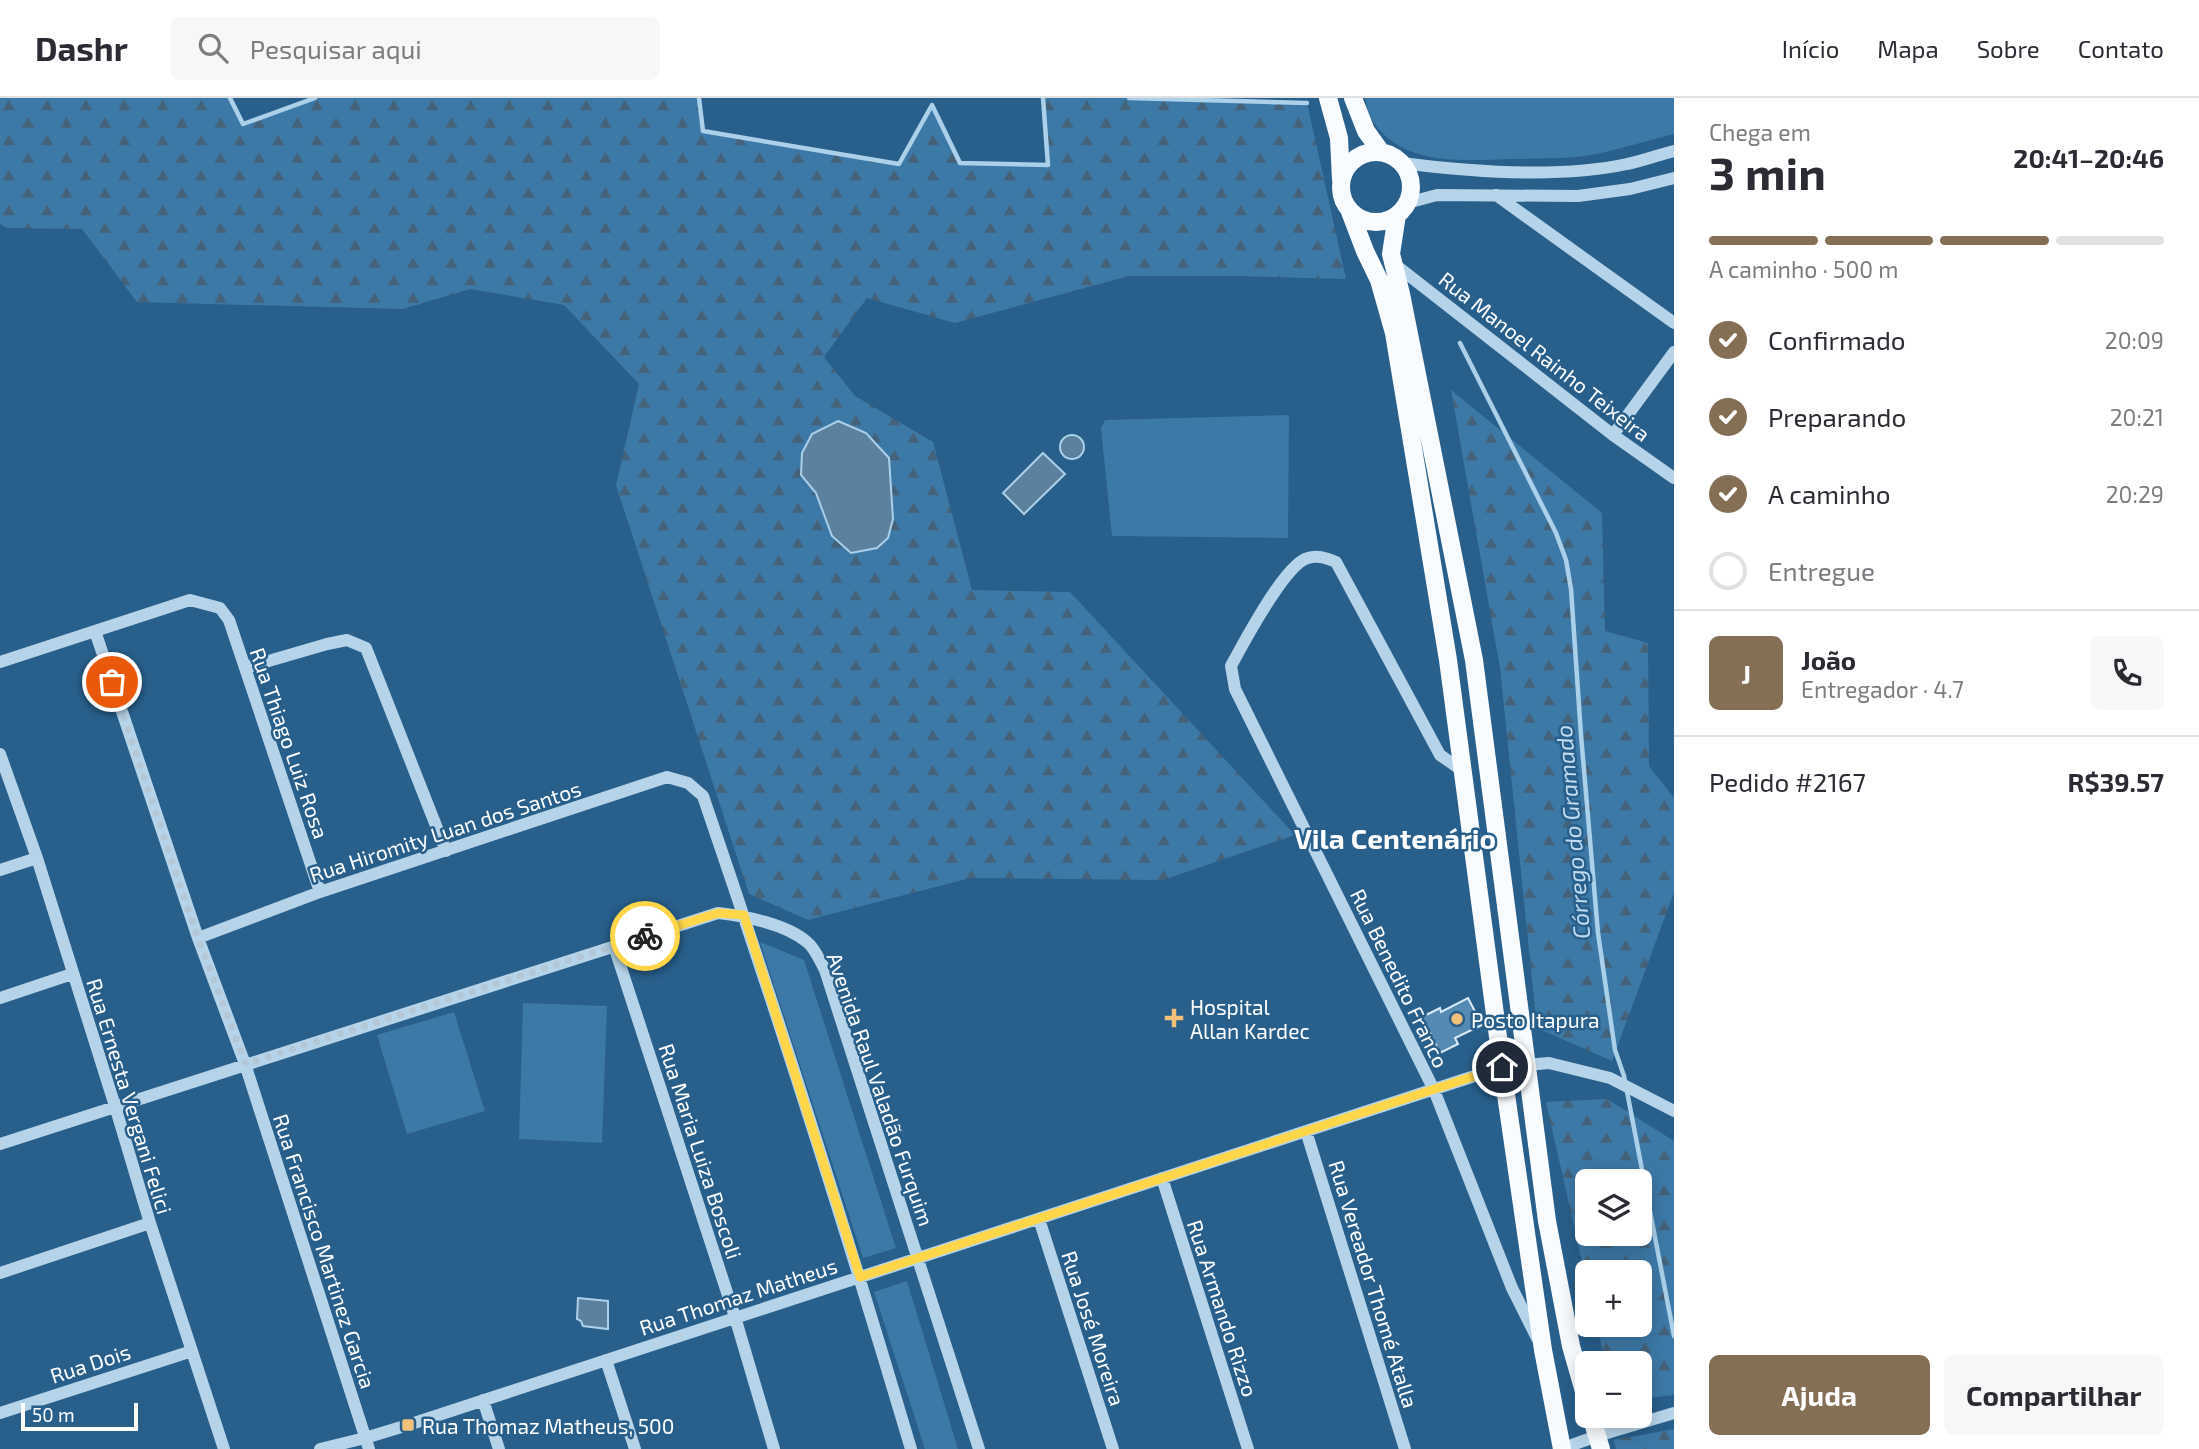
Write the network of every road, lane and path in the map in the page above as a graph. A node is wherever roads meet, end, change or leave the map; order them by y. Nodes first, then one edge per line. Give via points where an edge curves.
1 (1328, 98) edge
2 (1353, 98) edge
3 (1674, 151) edge
4 (1381, 152) junction
5 (1402, 163) junction
6 (1674, 178) edge
7 (1341, 183) junction
8 (1496, 195) junction
9 (1349, 209) junction
10 (1402, 209) junction
11 (1393, 263) junction
12 (1674, 323) edge
13 (1674, 352) edge
14 (1613, 435) junction
15 (1674, 478) edge
16 (95, 631) junction
17 (0, 662) edge
18 (245, 668) junction
19 (0, 754) edge
20 (1463, 771) junction
21 (446, 851) junction
22 (37, 858) junction
23 (0, 870) edge
24 (320, 892) junction
25 (744, 915) junction
26 (198, 938) junction
27 (614, 946) junction
28 (72, 974) junction
29 (0, 998) edge
30 (1527, 1063) junction
31 (246, 1064) junction
32 (1502, 1067) junction
33 (1434, 1090) junction
34 (116, 1106) junction
35 (1674, 1111) edge
36 (1306, 1131) junction
37 (0, 1144) edge
38 (1162, 1178) junction
39 (1039, 1219) junction
40 (150, 1223) junction
41 (917, 1258) junction
42 (0, 1273) edge
43 (860, 1277) junction
44 (735, 1318) junction
45 (1570, 1346) junction
46 (1543, 1349) junction
47 (192, 1351) junction
48 (606, 1360) junction
49 (1575, 1362) edge
50 (484, 1400) junction
51 (0, 1413) edge
52 (1674, 1413) edge
53 (1599, 1442) edge
54 (367, 1444) edge
55 (224, 1449) edge
56 (320, 1449) edge
57 (499, 1449) edge
58 (635, 1449) edge
59 (774, 1449) edge
60 (911, 1449) edge
61 (979, 1449) edge
62 (1113, 1449) edge
63 (1248, 1449) edge
64 (1405, 1449) edge
65 (1562, 1449) edge

1 - 7 main road via 1339,138
2 - 4 main road via 1366,131
3 - 5 street via 1587,170 1484,170
4 - 5 main road
4 - 7 main road via 1358,157 1349,164
5 - 10 main road via 1411,186
6 - 8 street via 1578,195
7 - 9 main road
8 - 10 street via 1437,195
8 - 12 street
9 - 10 main road via 1371,222 1385,220
9 - 20 main road via 1379,280 1394,333
10 - 11 main road via 1392,244
11 - 14 street, Rua Manoel Rainho Teixeira
11 - 30 main road via 1474,660
13 - 14 street
14 - 15 street, Rua Manoel Rainho Teixeira
16 - 17 street
16 - 18 street, Rua Thiago Luiz Rosa via 190,600 204,602 220,608 229,620
16 - 26 street, Rua Francisco Martinez Garcia
18 - 21 street via 347,640 366,648
18 - 24 street, Rua Thiago Luiz Rosa
19 - 22 street, Rua Ernesta Vergani Felici
20 - 32 main road
20 - 33 street, Rua Benedito Franco via 1440,755 1336,562 1321,556 1305,559 1286,574 1231,666 1235,689
21 - 24 street, Rua Hiromity Luan dos Santos
21 - 25 street, Rua Hiromity Luan dos Santos via 667,777 688,783 703,796
22 - 23 street
22 - 28 street, Rua Ernesta Vergani Felici
24 - 26 street, Rua Hiromity Luan dos Santos
25 - 27 street via 718,913
25 - 41 street, Avenida Raul Valadão Furquim via 810,943 825,970
25 - 43 street
26 - 31 street, Rua Francisco Martinez Garcia
27 - 31 street
27 - 44 street, Rua Maria Luiza Boscoli
28 - 29 street
28 - 34 street, Rua Ernesta Vergani Felici
30 - 32 street, Rua Thomaz Matheus
30 - 35 street, Rua Thomaz Matheus via 1549,1062 1610,1079
30 - 45 main road via 1547,1221
31 - 34 street
31 - 54 street, Rua Francisco Martinez Garcia
32 - 33 street, Rua Thomaz Matheus
32 - 46 main road
33 - 36 street, Rua Thomaz Matheus
33 - 46 street, Rua Benedito Franco via 1512,1288
34 - 37 street
34 - 40 street, Rua Ernesta Vergani Felici
36 - 38 street, Rua Thomaz Matheus
36 - 64 street, Rua Vereador Thomé Atalla
38 - 39 street, Rua Thomaz Matheus
38 - 63 street, Rua Armando Rizzo
39 - 41 street, Rua Thomaz Matheus
39 - 62 street, Rua José Moreira
40 - 42 street
40 - 47 street, Rua Ernesta Vergani Felici
41 - 43 street, Rua Thomaz Matheus
41 - 61 street, Avenida Raul Valadão Furquim
43 - 44 street, Rua Thomaz Matheus
43 - 60 street
44 - 48 street, Rua Thomaz Matheus
44 - 59 street, Rua Maria Luiza Boscoli
45 - 46 main road
45 - 49 main road
46 - 65 main road
47 - 51 street, Rua Dois
47 - 55 street, Rua Ernesta Vergani Felici
48 - 50 street, Rua Thomaz Matheus
48 - 58 street
50 - 54 street, Rua Thomaz Matheus
50 - 57 street
52 - 53 street
53 - 65 street
54 - 56 street, Rua Thomaz Matheus

